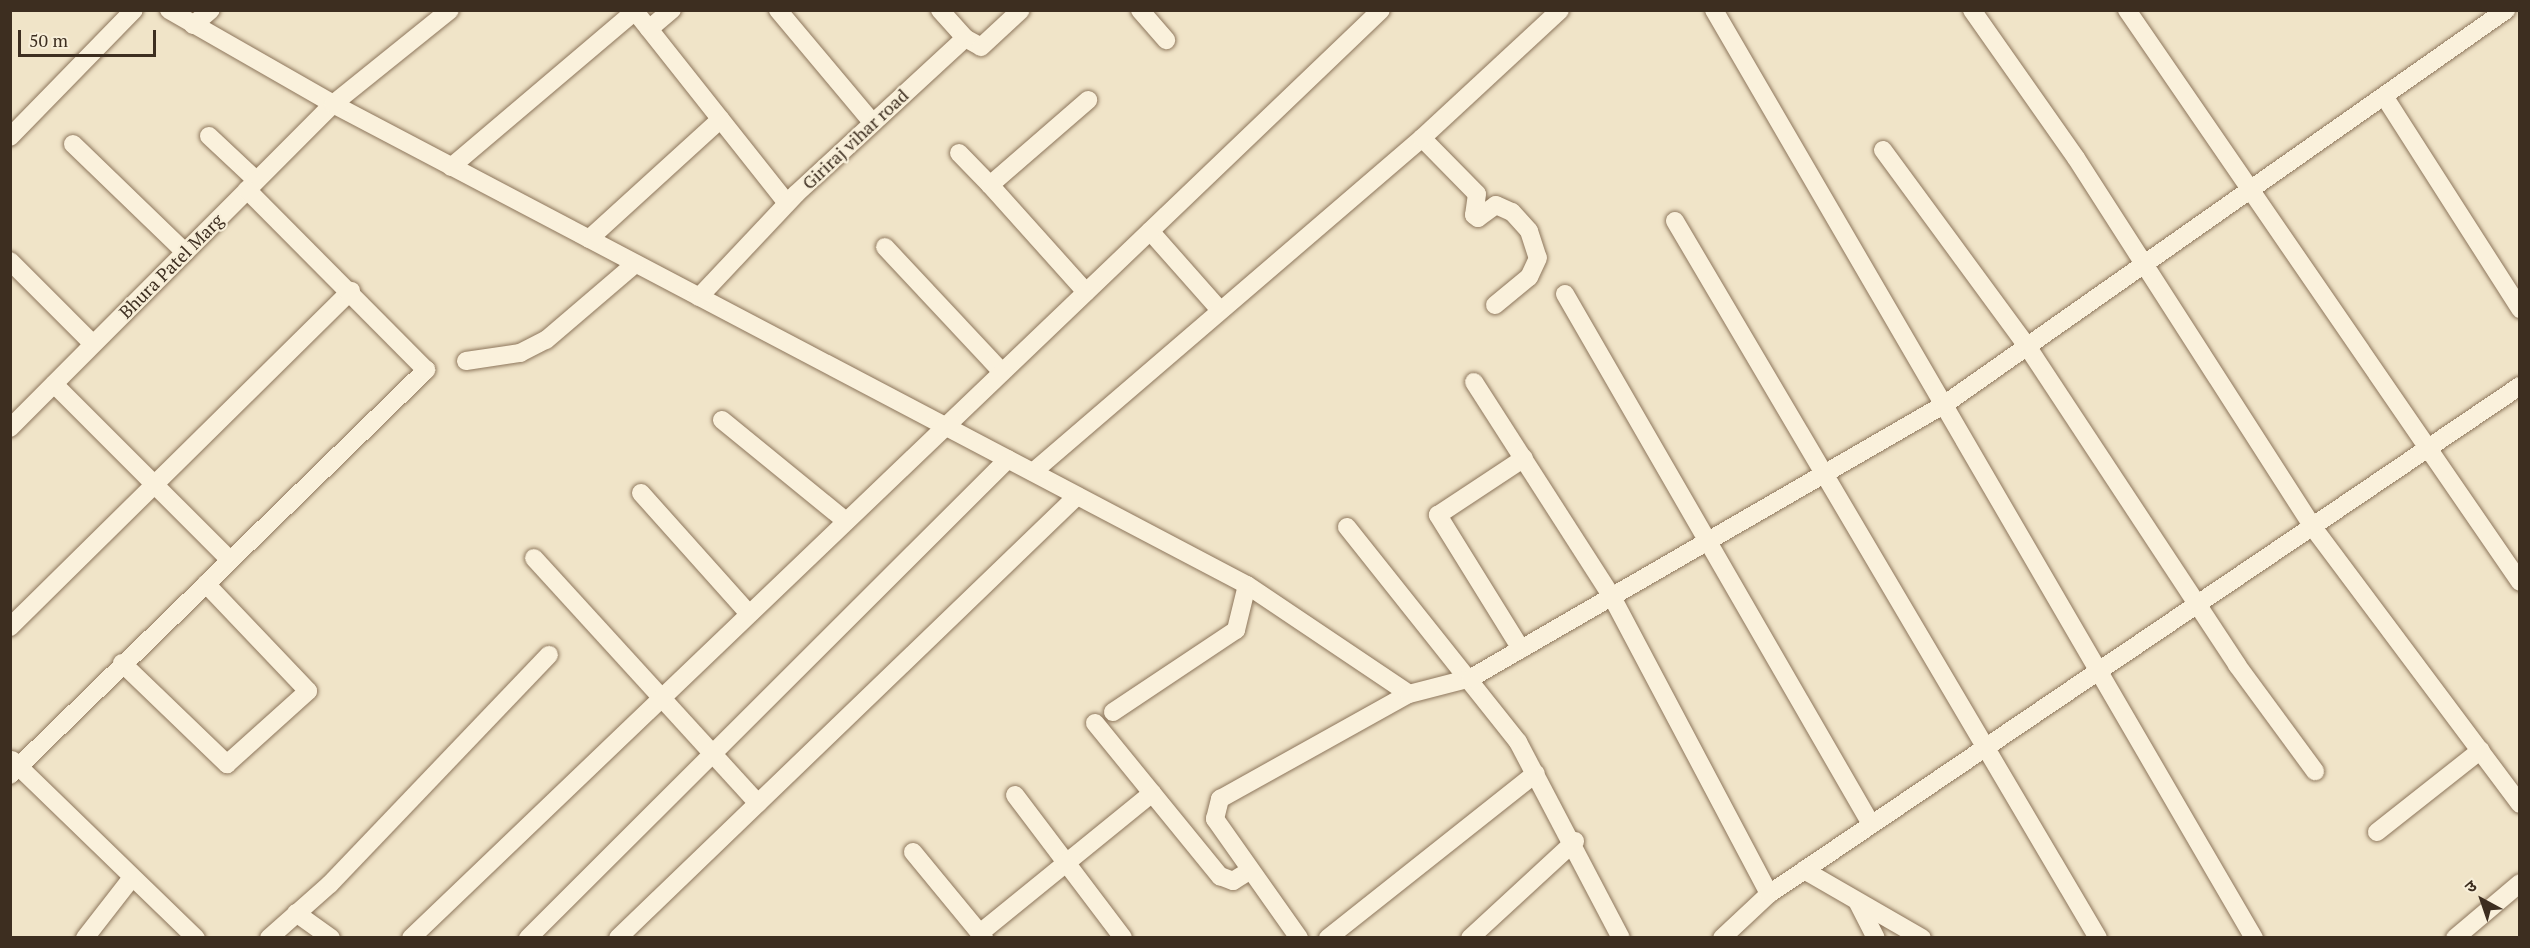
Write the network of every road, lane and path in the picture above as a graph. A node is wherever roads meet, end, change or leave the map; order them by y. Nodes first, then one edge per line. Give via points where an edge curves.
1 (134, 10) edge
2 (169, 10) edge
3 (211, 10) edge
4 (450, 10) edge
5 (672, 10) edge
6 (778, 10) edge
7 (940, 10) edge
8 (1021, 10) edge
9 (1140, 10) edge
10 (1381, 10) edge
11 (1560, 10) edge
12 (1714, 10) edge
13 (1972, 10) edge
14 (2127, 10) edge
15 (2506, 10) edge
16 (634, 11) edge
17 (194, 25) junction
18 (648, 29) junction
19 (965, 38) junction
20 (1166, 39) dead end
21 (2384, 96) junction
22 (1088, 100) dead end
23 (333, 104) junction
24 (721, 119) junction
25 (872, 122) junction
26 (209, 136) dead end
27 (10, 137) edge
28 (1422, 138) junction
29 (73, 144) dead end
30 (1883, 150) dead end
31 (959, 153) dead end
32 (451, 166) junction
33 (252, 185) junction
34 (990, 185) junction
35 (2252, 189) junction
36 (787, 203) junction
37 (1674, 221) dead end
38 (1150, 231) junction
39 (589, 239) junction
40 (885, 247) dead end
41 (185, 252) junction
42 (10, 261) edge
43 (636, 264) junction
44 (2141, 267) junction
45 (351, 291) junction
46 (1086, 292) junction
47 (1565, 294) dead end
48 (699, 297) junction
49 (1495, 305) dead end
50 (2520, 309) edge
51 (1220, 310) junction
52 (93, 344) junction
53 (2027, 346) junction
54 (466, 361) dead end
55 (1002, 372) junction
56 (1474, 382) dead end
57 (54, 384) junction
58 (2520, 386) edge
59 (1945, 404) junction
60 (722, 420) dead end
61 (943, 425) junction
62 (10, 428) edge
63 (2430, 450) junction
64 (1524, 458) junction
65 (1008, 459) junction
66 (1033, 472) junction
67 (1824, 474) junction
68 (154, 484) junction
69 (641, 494) dead end
70 (1077, 496) junction
71 (846, 521) junction
72 (2312, 526) junction
73 (1347, 527) dead end
74 (1707, 541) junction
75 (534, 558) dead end
76 (230, 560) junction
77 (2520, 582) edge
78 (206, 584) junction
79 (1247, 585) junction
80 (1612, 597) junction
81 (2196, 603) junction
82 (749, 614) junction
83 (10, 627) edge
84 (1521, 649) junction
85 (549, 655) dead end
86 (122, 663) junction
87 (2100, 667) junction
88 (1471, 678) junction
89 (1409, 694) junction
90 (662, 698) junction
91 (1113, 712) dead end
92 (1095, 723) dead end
93 (1984, 746) junction
94 (2481, 750) junction
95 (713, 754) junction
96 (13, 767) edge
97 (2315, 771) dead end
98 (1536, 773) junction
99 (1152, 792) junction
100 (1015, 795) dead end
101 (758, 803) junction
102 (2520, 804) edge
103 (1871, 824) junction
104 (2377, 832) dead end
105 (1575, 841) junction
106 (913, 852) dead end
107 (1065, 863) junction
108 (1804, 870) junction
109 (1250, 871) junction
110 (131, 879) junction
111 (2520, 883) edge
112 (1769, 894) junction
113 (1858, 903) junction
114 (296, 913) junction
115 (982, 935) edge
116 (85, 938) edge
117 (196, 938) edge
118 (269, 938) edge
119 (331, 938) edge
120 (411, 938) edge
121 (528, 938) edge
122 (618, 938) edge
123 (1123, 938) edge
124 (1299, 938) edge
125 (1328, 938) edge
126 (1470, 938) edge
127 (1620, 938) edge
128 (1722, 938) edge
129 (1876, 938) edge
130 (1922, 938) edge
131 (2098, 938) edge
132 (2254, 938) edge
133 (2455, 938) edge

1 - 27 street
2 - 17 street
3 - 17 street
4 - 23 street, Bhura Patel Marg
5 - 18 street
6 - 25 street
7 - 19 street
8 - 19 street via 981,47
9 - 20 street
10 - 38 street
11 - 28 street
12 - 59 street
13 - 44 street via 2076,158
14 - 35 street
15 - 21 street
16 - 18 street
16 - 32 street
17 - 23 street
18 - 24 street
19 - 25 street, Giriraj vihar road
21 - 35 street
21 - 50 street
22 - 34 street
23 - 32 street
23 - 33 street, Bhura Patel Marg
24 - 36 street
24 - 39 street
25 - 36 street, Giriraj vihar road
26 - 33 street
28 - 49 street via 1477,194 1474,215 1478,218 1496,205 1512,212 1529,231 1538,258 1530,277
28 - 51 street
29 - 41 street
30 - 53 street
31 - 34 street
32 - 39 street
33 - 41 street, Bhura Patel Marg
33 - 45 street
34 - 46 street
35 - 44 street
35 - 63 street
36 - 48 street, Giriraj vihar road
37 - 67 street
38 - 46 street
38 - 51 street
39 - 43 street
40 - 55 street
41 - 52 street, Bhura Patel Marg
42 - 52 street
43 - 48 street
43 - 54 street via 546,340 520,353
44 - 53 street
44 - 72 street
45 - 68 street
45 - 76 street via 426,370
46 - 55 street
47 - 74 street
48 - 61 street
51 - 66 street
52 - 57 street, Bhura Patel Marg
53 - 59 street
53 - 81 street
55 - 61 street
56 - 64 street
57 - 62 street, Bhura Patel Marg
57 - 68 street
58 - 63 street
59 - 67 street
59 - 87 street
60 - 71 street
61 - 65 street
61 - 71 street
63 - 72 street
63 - 77 street
64 - 80 street
64 - 84 street via 1438,515
65 - 66 street
65 - 95 street
66 - 70 street
67 - 74 street
67 - 93 street
68 - 76 street
68 - 83 street
69 - 82 street
70 - 79 street
70 - 101 street
71 - 82 street
72 - 81 street
72 - 94 street
73 - 88 street
74 - 80 street
74 - 103 street
75 - 90 street
76 - 78 street
78 - 86 street
78 - 86 street via 308,691 227,764
79 - 89 street
79 - 91 street via 1236,630
80 - 84 street
80 - 112 street
81 - 87 street
81 - 97 street
82 - 90 street
84 - 88 street
85 - 114 street via 330,884
86 - 96 street
87 - 93 street
87 - 132 street
88 - 89 street
88 - 98 street
89 - 109 street via 1220,799 1215,819
90 - 95 street
90 - 120 street
92 - 99 street
93 - 103 street
93 - 131 street
94 - 102 street
94 - 104 street
95 - 101 street
95 - 121 street
96 - 110 street
98 - 105 street
98 - 125 street
99 - 107 street
99 - 109 street via 1220,876 1233,881
100 - 107 street
101 - 122 street
103 - 108 street
105 - 126 street
105 - 127 street
106 - 115 street
107 - 115 street
107 - 123 street
108 - 112 street
108 - 113 street
109 - 124 street
110 - 116 street
110 - 117 street
111 - 133 street
112 - 128 street
113 - 129 street
113 - 130 street
114 - 118 street
114 - 119 street

